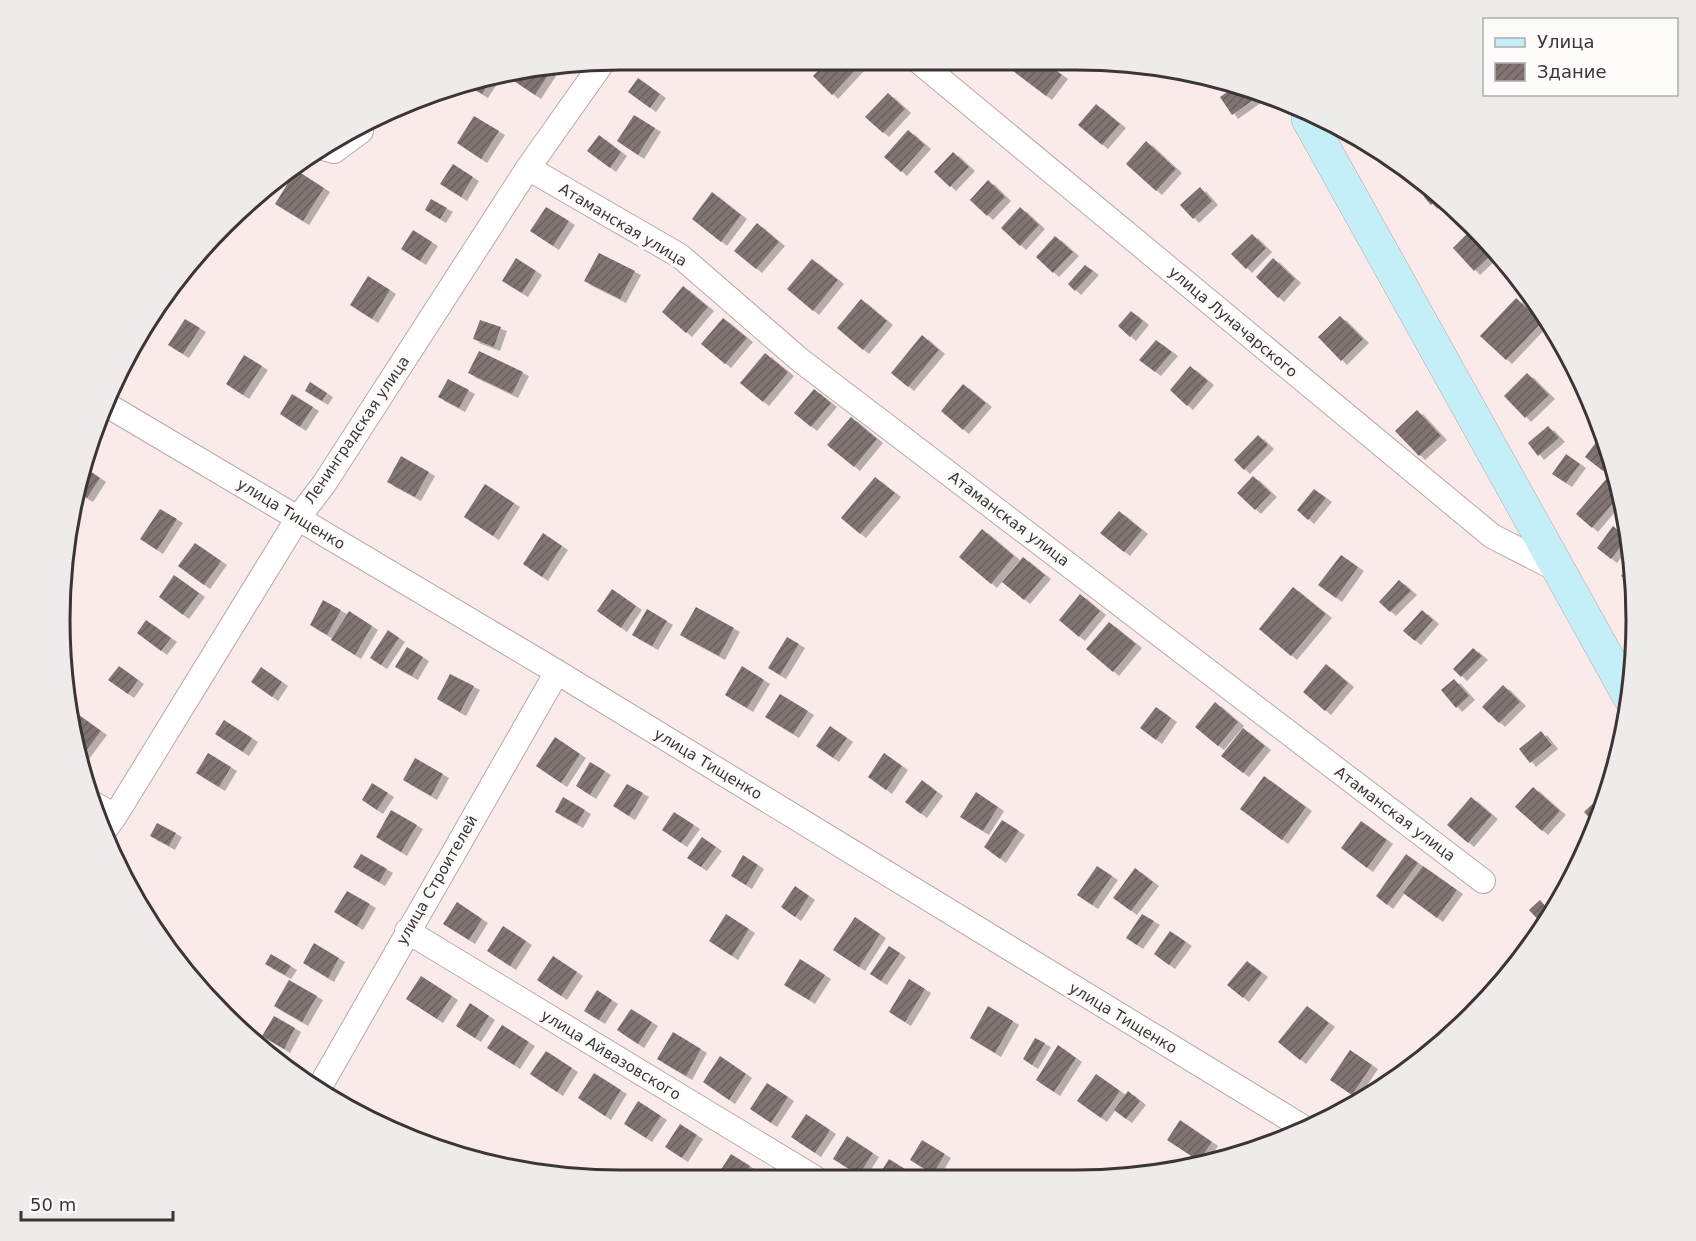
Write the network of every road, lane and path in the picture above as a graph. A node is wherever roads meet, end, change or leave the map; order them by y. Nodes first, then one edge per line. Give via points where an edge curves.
1 (929, 70) edge
2 (590, 72) edge
3 (1311, 123) edge
4 (528, 168) junction
5 (113, 408) edge
6 (298, 518) junction
7 (1558, 570) junction
8 (557, 672) junction
9 (1622, 683) edge
10 (110, 824) edge
11 (1483, 881) dead end
12 (407, 931) junction
13 (322, 1083) edge
14 (1297, 1124) edge
15 (802, 1170) edge

1 - 7 street, улица Луначарского via 1492,536
2 - 4 street, Ленинградская улица
3 - 7 main road
4 - 6 street, Ленинградская улица via 324,484
4 - 11 street, Атаманская улица via 680,256 800,360
5 - 6 street, улица Тищенко
6 - 8 street, улица Тищенко
6 - 10 street, Ленинградская улица
7 - 9 main road
8 - 12 street, улица Строителей
8 - 14 street, улица Тищенко
12 - 13 street, улица Строителей
12 - 15 street, улица Айвазовского

